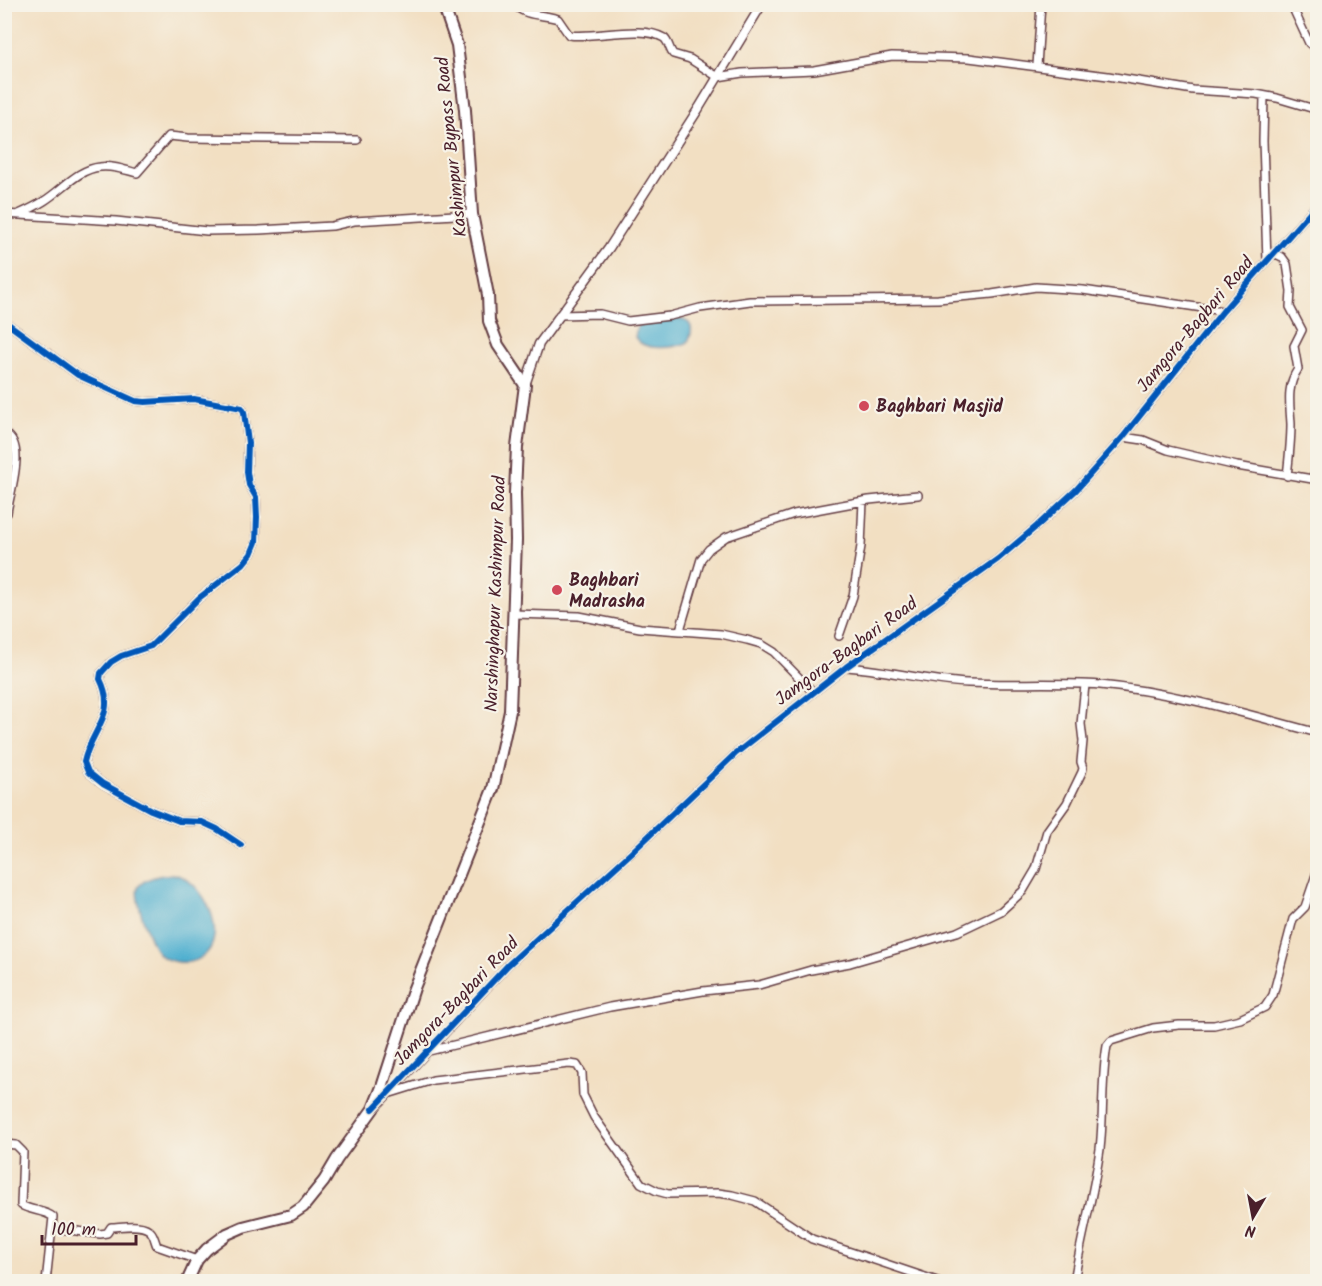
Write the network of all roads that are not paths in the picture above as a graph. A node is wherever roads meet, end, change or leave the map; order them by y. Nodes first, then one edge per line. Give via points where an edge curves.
1 (443, 4) edge
2 (514, 4) edge
3 (762, 4) edge
4 (1041, 4) edge
5 (1291, 4) edge
6 (1317, 50) edge
7 (1036, 66) junction
8 (718, 77) junction
9 (1264, 96) junction
10 (1317, 110) edge
11 (357, 140) dead end
12 (1317, 203) edge
13 (4, 214) edge
14 (472, 214) junction
15 (17, 215) junction
16 (1274, 253) junction
17 (1267, 261) junction
18 (1223, 311) junction
19 (559, 315) junction
20 (4, 321) edge
21 (525, 385) junction
22 (4, 433) edge
23 (1123, 437) junction
24 (1287, 476) junction
25 (1317, 480) edge
26 (918, 495) dead end
27 (863, 501) junction
28 (4, 514) edge
29 (514, 614) junction
30 (680, 630) junction
31 (839, 636) dead end
32 (846, 667) junction
33 (1085, 685) junction
34 (813, 692) junction
35 (1317, 733) edge
36 (241, 845) dead end
37 (1317, 872) edge
38 (429, 1051) junction
39 (391, 1093) junction
40 (373, 1109) junction
41 (4, 1144) edge
42 (53, 1228) junction
43 (198, 1260) junction
44 (46, 1281) edge
45 (187, 1281) edge
46 (940, 1281) edge
47 (1074, 1281) edge

1 - 14 main road, Kashimpur Bypass Road via 457,45 462,76
2 - 8 street via 530,14 558,19 569,35 630,32 661,37 674,54
3 - 8 street, Narshinghapur Kashimpur Road
4 - 7 street
5 - 6 street
7 - 8 street via 969,58 892,56 814,70
7 - 9 street via 1181,89
8 - 19 street, Narshinghapur Kashimpur Road via 609,248
9 - 10 street
9 - 17 street
11 - 15 street via 169,136 137,173 93,168
12 - 16 street, Jamgora-Bagbari Road
13 - 15 street
14 - 15 street via 226,231
14 - 21 main road, Kashimpur Bypass Road via 492,334
16 - 17 street, Jamgora-Bagbari Road
16 - 24 street via 1287,264 1290,307 1302,330 1294,346 1298,369 1289,395
17 - 18 street, Jamgora-Bagbari Road
18 - 19 street via 1083,290 1036,287 938,299 750,301 628,321 600,314
18 - 23 street, Jamgora-Bagbari Road
19 - 21 street, Narshinghapur Kashimpur Road via 539,344
20 - 36 street via 78,375 135,401 194,399 242,408 244,412 247,472 257,517 256,542 251,554 151,646 121,656 105,667 100,679 107,691 105,713 84,762 88,772 103,784 152,810 179,821 202,822
21 - 29 main road, Narshinghapur Kashimpur Road via 514,494
22 - 28 street via 13,440 17,457
23 - 24 street
23 - 32 street, Jamgora-Bagbari Road via 1076,490 998,559
24 - 25 street
26 - 27 street
27 - 30 street via 794,514 715,544 702,559
27 - 31 street via 855,588
29 - 30 street via 579,616 640,628
29 - 40 main road, Narshinghapur Kashimpur Road via 510,711 493,789 414,988
30 - 34 street via 721,634 761,644 779,656
32 - 33 street via 969,683
32 - 34 street, Jamgora-Bagbari Road
33 - 35 street via 1189,700
33 - 38 street via 1082,772 1047,831 1036,869 1023,891 1001,911 957,932 850,963 759,985 610,1007
34 - 38 street, Jamgora-Bagbari Road via 735,754 508,965
37 - 47 street via 1305,907 1293,919 1273,995 1265,1007 1214,1025 1153,1028 1111,1041 1107,1046 1100,1149
38 - 39 street, Jamgora-Bagbari Road
39 - 40 street, Jamgora-Bagbari Road
39 - 46 street via 433,1080 577,1065 582,1073 583,1095 594,1117 641,1183 668,1194 718,1193 755,1201 812,1239
40 - 43 main road, Narshinghapur Kashimpur Road via 303,1207 291,1215 227,1234
41 - 42 street via 21,1148 21,1205 52,1215
42 - 43 street via 105,1234 109,1227 138,1227 152,1232 157,1246
42 - 44 street
43 - 45 main road, Narshinghapur Kashimpur Road

